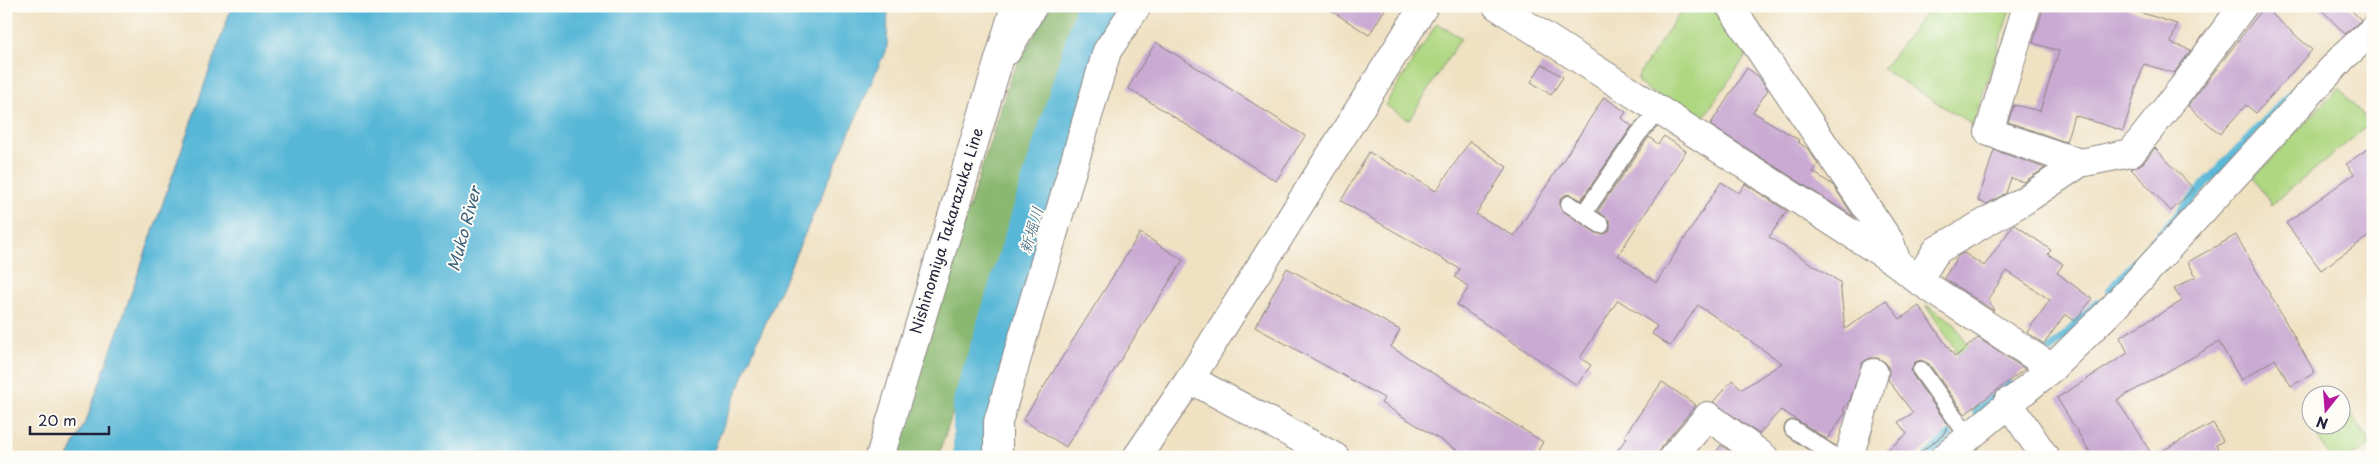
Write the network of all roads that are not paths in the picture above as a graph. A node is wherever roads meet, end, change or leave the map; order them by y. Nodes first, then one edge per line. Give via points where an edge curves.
1 (1015, 6) edge
2 (1033, 6) edge
3 (1137, 6) edge
4 (1424, 6) edge
5 (1497, 6) edge
6 (1730, 6) edge
7 (2027, 6) edge
8 (2242, 6) edge
9 (2373, 30) edge
10 (994, 71) junction
11 (1659, 112) junction
12 (2080, 163) junction
13 (1569, 204) dead end
14 (1584, 213) junction
15 (1601, 225) dead end
16 (1898, 263) junction
17 (1918, 280) junction
18 (2052, 368) junction
19 (1921, 370) dead end
20 (1874, 373) dead end
21 (1190, 379) junction
22 (2008, 402) junction
23 (1793, 429) dead end
24 (1968, 436) junction
25 (880, 457) edge
26 (998, 457) edge
27 (1137, 457) edge
28 (1335, 457) edge
29 (1673, 457) edge
30 (1764, 457) edge
31 (1836, 457) edge
32 (1849, 457) edge
33 (1945, 457) edge
34 (2045, 457) edge

1 - 10 street, Nishinomiya Takarazuka Line
2 - 10 street
3 - 26 street via 1107,51 998,422
4 - 21 street
5 - 11 street
6 - 16 street via 1890,242
7 - 12 street via 1989,132
8 - 12 street via 2131,153
9 - 18 street via 2343,57 2113,308
10 - 25 street, Nishinomiya Takarazuka Line
11 - 14 lane via 1639,134
11 - 16 street
12 - 17 street via 2026,200 1937,250
13 - 14 lane
14 - 15 lane
16 - 17 street
17 - 18 street
18 - 22 street
19 - 24 lane
20 - 32 street
21 - 27 street
21 - 28 street
22 - 24 street
22 - 34 street
23 - 31 lane
24 - 33 street
29 - 30 street via 1708,416

